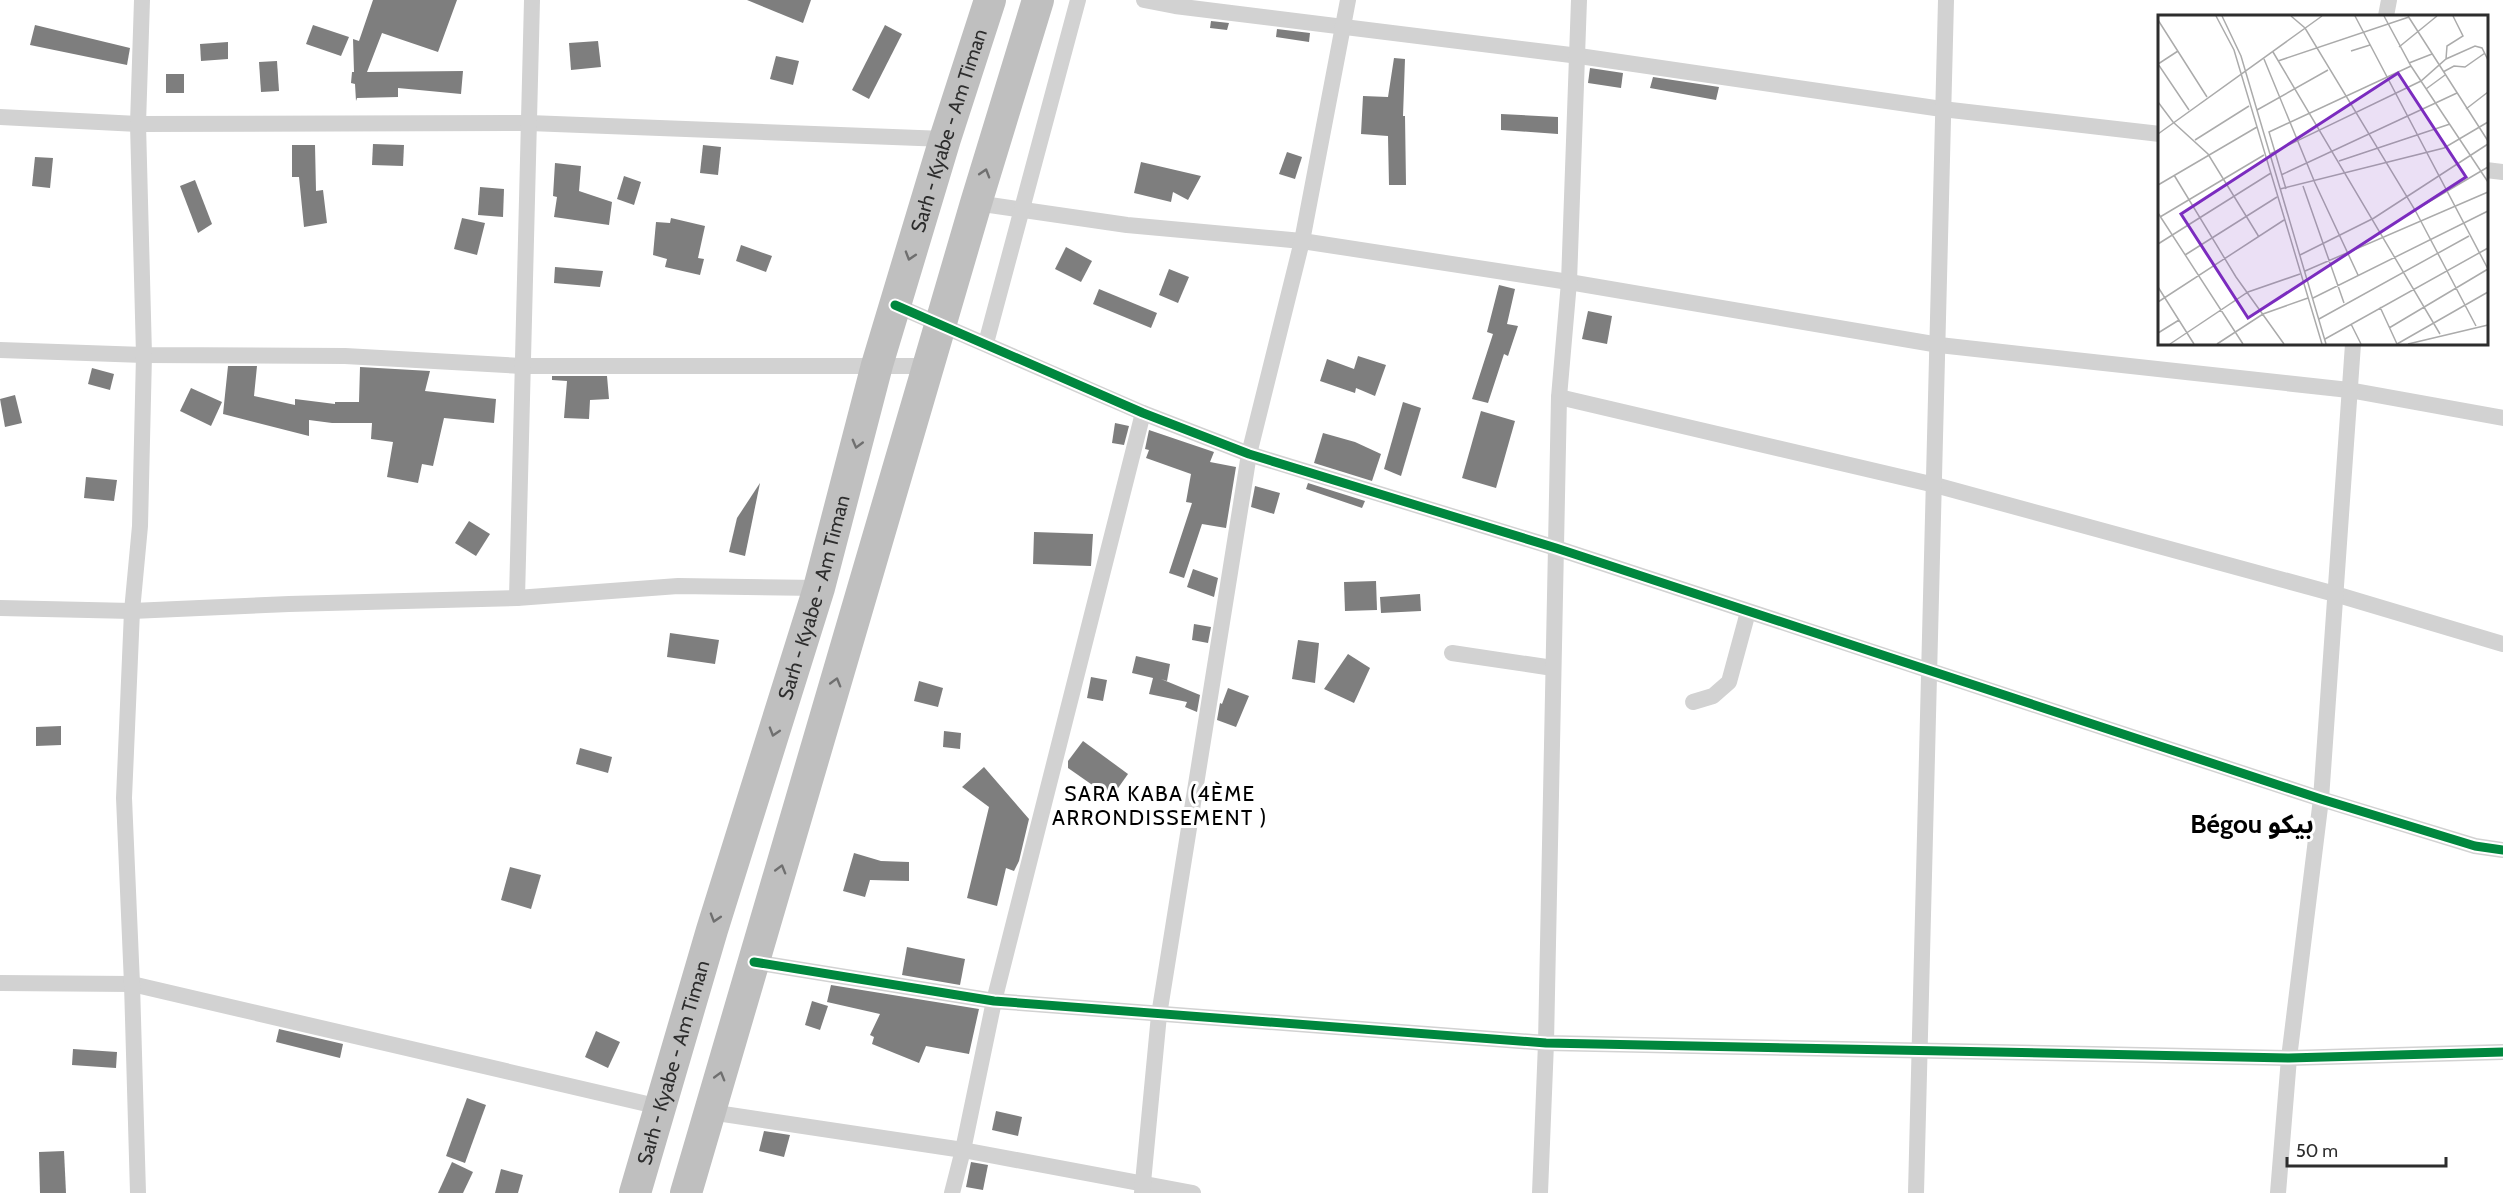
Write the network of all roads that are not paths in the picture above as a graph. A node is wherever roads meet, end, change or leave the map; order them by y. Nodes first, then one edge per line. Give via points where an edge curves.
1 (141, 0) edge
2 (532, 0) edge
3 (990, 0) edge
4 (1038, 0) edge
5 (1078, 0) edge
6 (1144, 0) edge
7 (1348, 0) edge
8 (1579, 0) edge
9 (1946, 0) edge
10 (2389, 0) edge
11 (2386, 15) edge
12 (1345, 26) junction
13 (1579, 56) junction
14 (1941, 110) junction
15 (0, 117) edge
16 (529, 123) junction
17 (138, 124) junction
18 (2158, 134) edge
19 (945, 139) junction
20 (2488, 170) edge
21 (2503, 172) edge
22 (976, 203) junction
23 (1020, 210) junction
24 (1302, 241) junction
25 (1569, 282) junction
26 (895, 305) junction
27 (942, 324) junction
28 (986, 344) junction
29 (1939, 345) junction
30 (2353, 345) edge
31 (0, 350) edge
32 (144, 356) junction
33 (877, 365) junction
34 (522, 366) junction
35 (929, 366) junction
36 (2349, 390) junction
37 (1559, 397) junction
38 (1143, 413) junction
39 (2503, 418) edge
40 (1249, 454) junction
41 (1935, 484) junction
42 (1556, 548) junction
43 (819, 588) junction
44 (2335, 594) junction
45 (517, 598) junction
46 (0, 608) edge
47 (132, 611) junction
48 (1748, 612) junction
49 (2503, 644) edge
50 (1452, 653) dead end
51 (1553, 668) junction
52 (1929, 672) junction
53 (1693, 702) dead end
54 (2321, 799) junction
55 (2503, 850) edge
56 (754, 962) junction
57 (0, 983) edge
58 (132, 984) junction
59 (994, 1001) junction
60 (1159, 1015) junction
61 (1546, 1043) junction
62 (1919, 1052) junction
63 (2503, 1052) edge
64 (2289, 1058) junction
65 (660, 1107) junction
66 (710, 1112) junction
67 (963, 1150) junction
68 (1142, 1188) edge
69 (138, 1193) edge
70 (635, 1193) edge
71 (686, 1193) edge
72 (952, 1193) edge
73 (1193, 1193) edge
74 (1539, 1193) edge
75 (1916, 1193) edge
76 (2278, 1193) edge

1 - 17 street
2 - 16 street
3 - 19 highway, Sarh - Kyabe - Am Timan
22 -> 4 highway
5 - 23 street
6 - 12 street
7 - 12 street
8 - 13 street
9 - 14 street
10 - 11 street
12 - 13 street
12 - 24 street
13 - 14 street
13 - 25 street
14 - 18 street
14 - 29 street
15 - 17 street
16 - 17 street
16 - 19 street
16 - 34 street
17 - 32 street
19 -> 26 highway, Sarh - Kyabe - Am Timan
20 - 21 street
22 - 23 street
22 - 27 highway
23 - 24 street via 1127,225
23 - 28 street
24 - 25 street
24 - 40 street
25 - 29 street
25 - 37 street
26 - 27 street
26 - 33 highway, Sarh - Kyabe - Am Timan
27 - 28 street
27 - 35 highway
28 - 38 street
29 - 36 street
29 - 41 street
30 - 36 street
31 - 32 street
32 - 34 street via 345,356
32 - 47 street via 140,526
33 - 34 street
33 - 35 street
33 -> 43 highway, Sarh - Kyabe - Am Timan
34 - 45 street
56 -> 35 highway
36 - 39 street
36 - 44 street
37 - 41 street
37 - 42 street
38 - 40 street
38 - 59 street
40 - 42 street
40 - 60 street
41 - 44 street
41 - 52 street
42 - 48 street
42 - 51 street
43 - 45 street via 678,586
43 -> 65 highway, Sarh - Kyabe - Am Timan
44 - 49 street
44 - 54 street
45 - 47 street
46 - 47 street
47 - 58 street via 123,798
48 - 52 street
48 - 53 street via 1729,682 1713,696
50 - 51 street
51 - 61 street
52 - 54 street
52 - 62 street
54 - 55 street via 2475,846
54 - 64 street
56 - 59 street
66 -> 56 highway
57 - 58 street
58 - 65 street
58 - 69 street
59 - 60 street
59 - 67 street
60 - 61 street
60 - 68 street
61 - 62 street
61 - 74 street
62 - 64 street
62 - 75 street
63 - 64 street
64 - 76 street
65 - 70 highway, Sarh - Kyabe - Am Timan
66 - 67 street
66 - 71 highway
67 - 68 street
67 - 72 street
68 - 73 street

